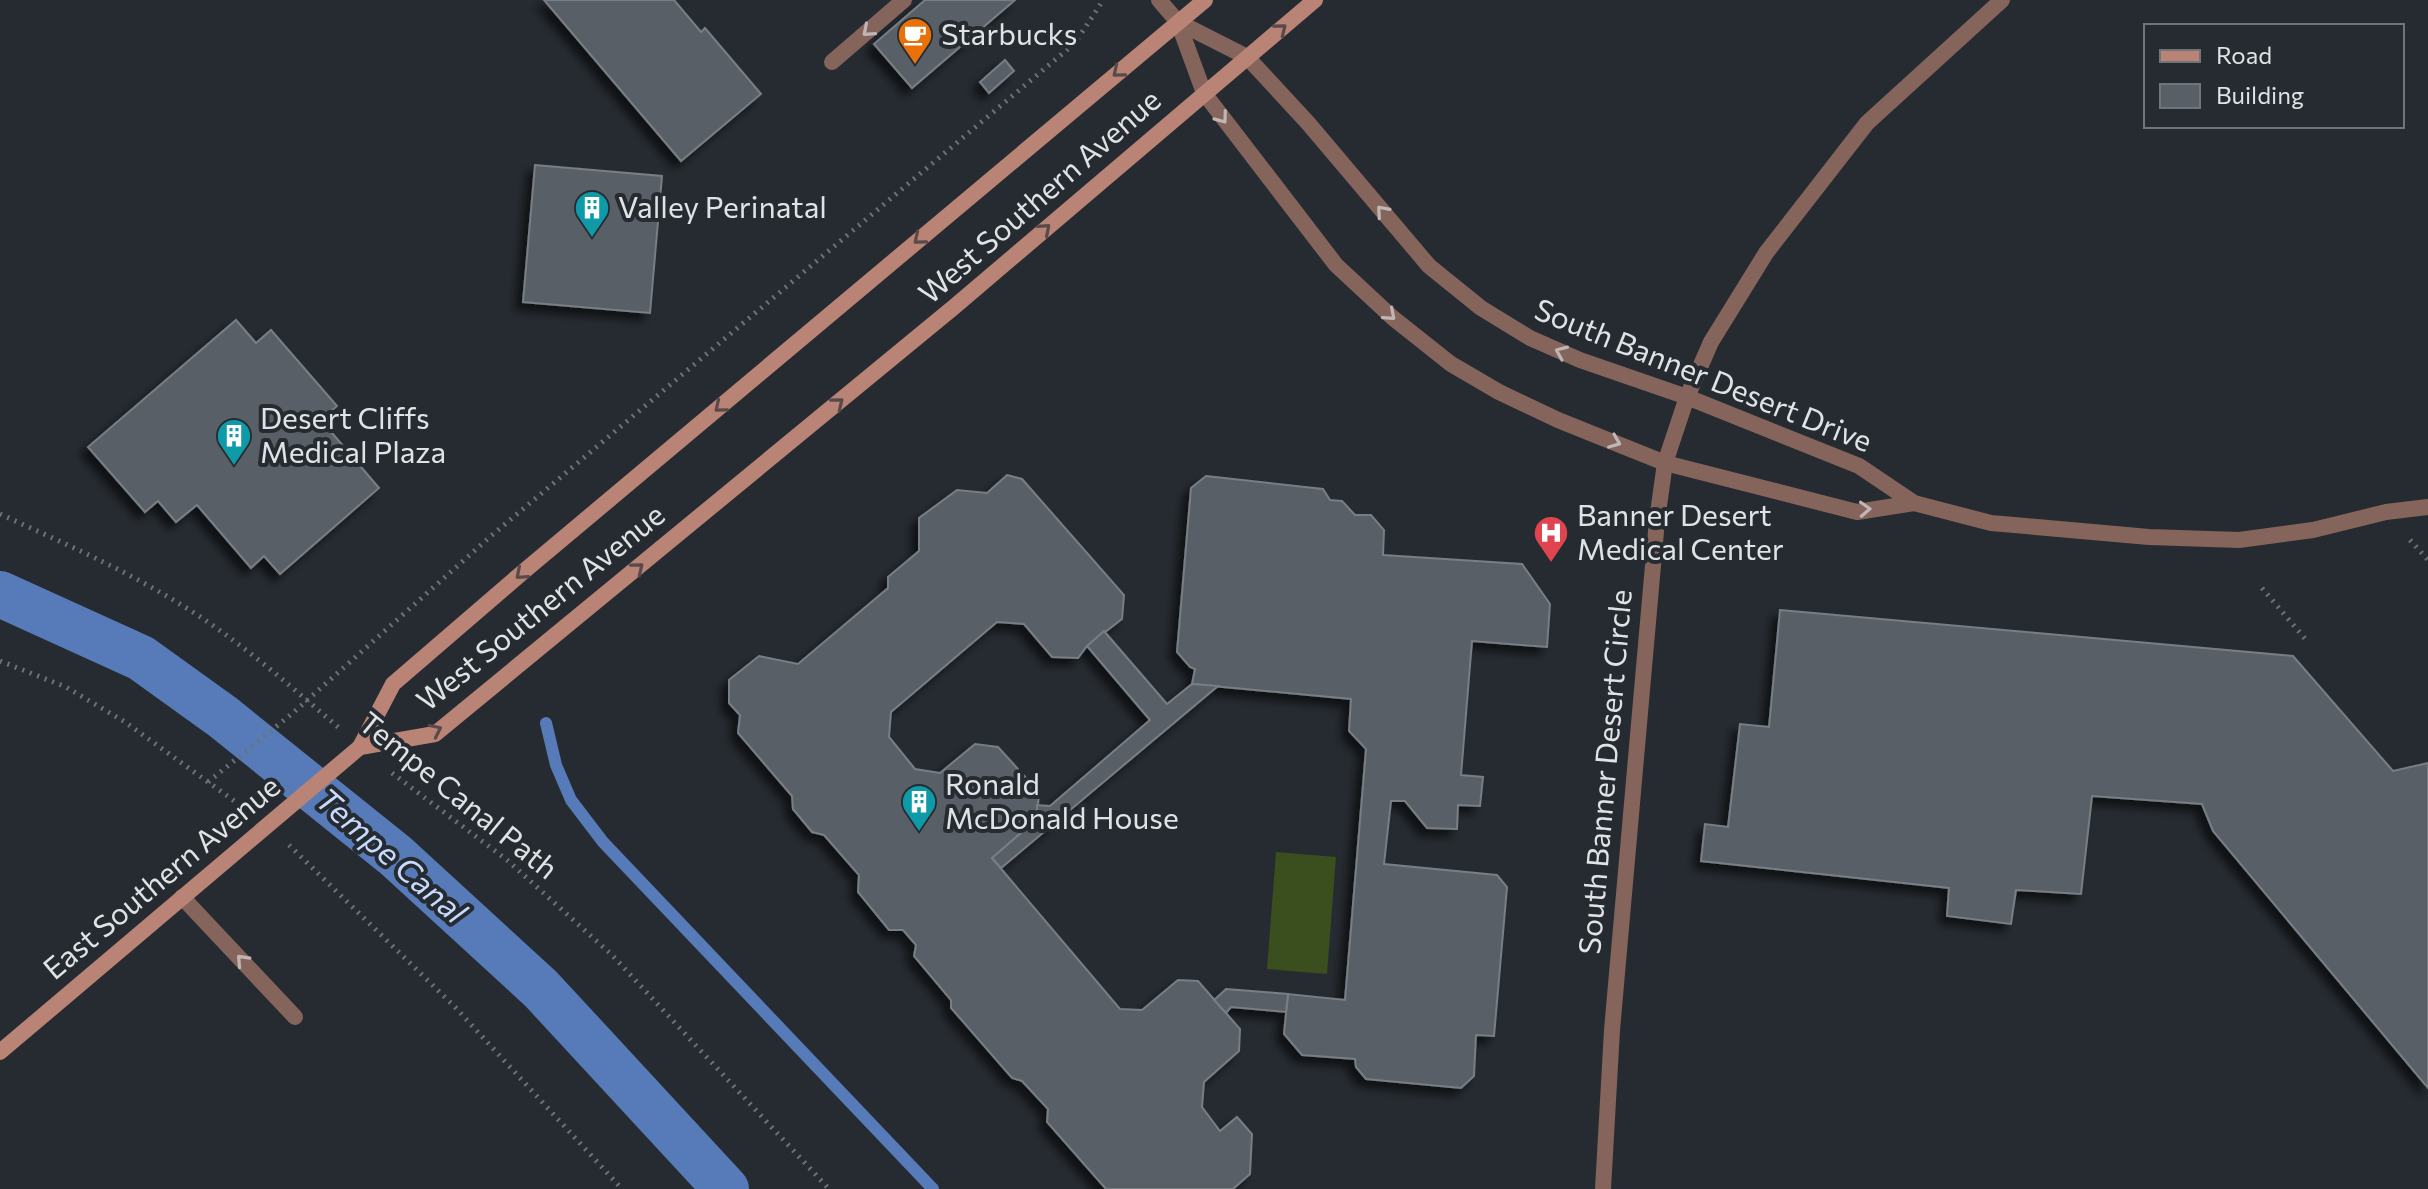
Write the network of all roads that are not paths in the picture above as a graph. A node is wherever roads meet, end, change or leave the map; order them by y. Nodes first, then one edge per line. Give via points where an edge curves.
1 (904, 0) edge
2 (1159, 0) edge
3 (1205, 0) edge
4 (1315, 0) edge
5 (2002, 0) edge
6 (1178, 22) junction
7 (1247, 57) junction
8 (832, 62) dead end
9 (1204, 93) junction
10 (1687, 397) junction
11 (1665, 463) junction
12 (1914, 503) junction
13 (2428, 507) edge
14 (360, 747) junction
15 (182, 897) junction
16 (295, 1017) dead end
17 (0, 1052) edge
18 (1603, 1189) edge

1 -> 8 street
2 - 6 street
3 - 6 main road, West Southern Avenue
7 -> 4 main road, West Southern Avenue
5 - 10 street, South Banner Desert Circle via 1848,146 1766,253 1711,342
6 - 7 street, South Banner Desert Drive
6 - 9 street, South Banner Desert Drive
6 -> 14 main road, West Southern Avenue via 393,684
7 - 9 main road, West Southern Avenue
10 -> 7 street, South Banner Desert Drive via 1580,360 1481,308 1429,266
9 -> 11 street, South Banner Desert Drive via 1336,265 1414,335 1499,392
14 -> 9 main road, West Southern Avenue via 435,734 954,307
10 - 11 street, South Banner Desert Circle
10 - 12 street, South Banner Desert Drive via 1859,466
11 -> 12 street, South Banner Desert Drive via 1857,512
11 - 18 street, South Banner Desert Circle via 1614,999
12 - 13 street, South Banner Desert Drive via 1991,523 2239,540
14 - 15 main road, East Southern Avenue
16 -> 15 street
15 - 17 main road, East Southern Avenue

